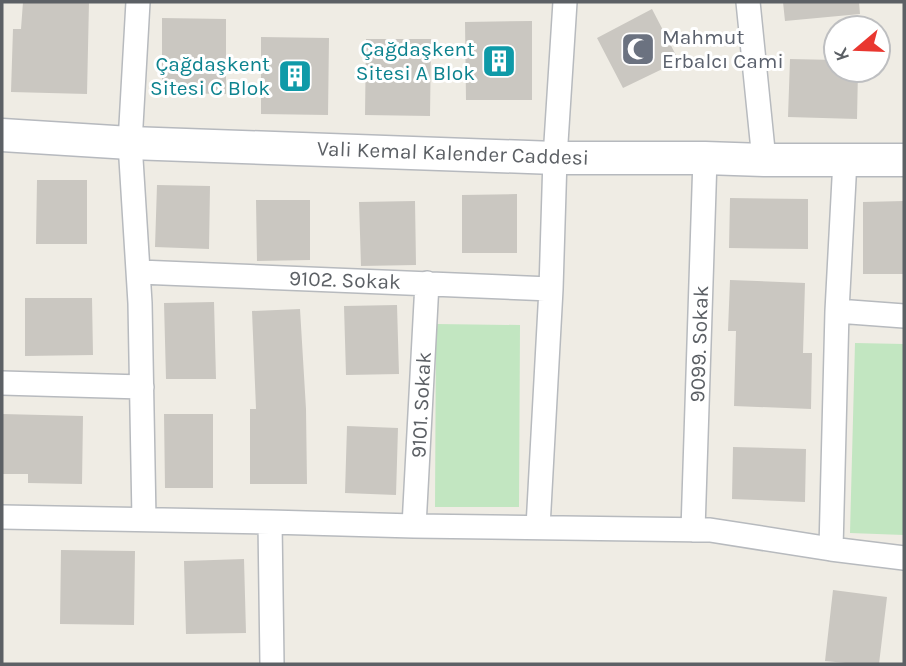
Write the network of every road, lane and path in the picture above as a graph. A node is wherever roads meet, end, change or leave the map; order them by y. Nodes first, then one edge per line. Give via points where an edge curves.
1 (138, 2) edge
2 (565, 2) edge
3 (748, 2) edge
4 (2, 135) edge
5 (130, 143) junction
6 (555, 158) junction
7 (705, 158) junction
8 (764, 160) junction
9 (845, 160) junction
10 (904, 160) edge
11 (139, 272) junction
12 (427, 283) junction
13 (551, 289) junction
14 (837, 311) junction
15 (904, 316) edge
16 (2, 383) edge
17 (142, 387) junction
18 (2, 517) edge
19 (144, 519) junction
20 (270, 522) junction
21 (414, 526) junction
22 (538, 527) junction
23 (693, 530) junction
24 (831, 548) junction
25 (904, 558) edge
26 (272, 664) edge

1 - 5 street
2 - 6 street
3 - 8 street
4 - 5 street, Vali Kemal Kalender Caddesi
5 - 6 street, Vali Kemal Kalender Caddesi
5 - 11 street
6 - 7 street, Vali Kemal Kalender Caddesi
6 - 13 street
7 - 8 street, Vali Kemal Kalender Caddesi
7 - 23 street, 9099. Sokak
8 - 9 street, Vali Kemal Kalender Caddesi
9 - 10 street, Vali Kemal Kalender Caddesi
9 - 14 street
11 - 12 street, 9102. Sokak
11 - 17 street
12 - 13 street, 9102. Sokak
12 - 21 street, 9101. Sokak
13 - 22 street
14 - 15 street
14 - 24 street
16 - 17 street
17 - 19 street
18 - 19 street
19 - 20 street
20 - 21 street
20 - 26 street
21 - 22 street
22 - 23 street
23 - 24 street
24 - 25 street

